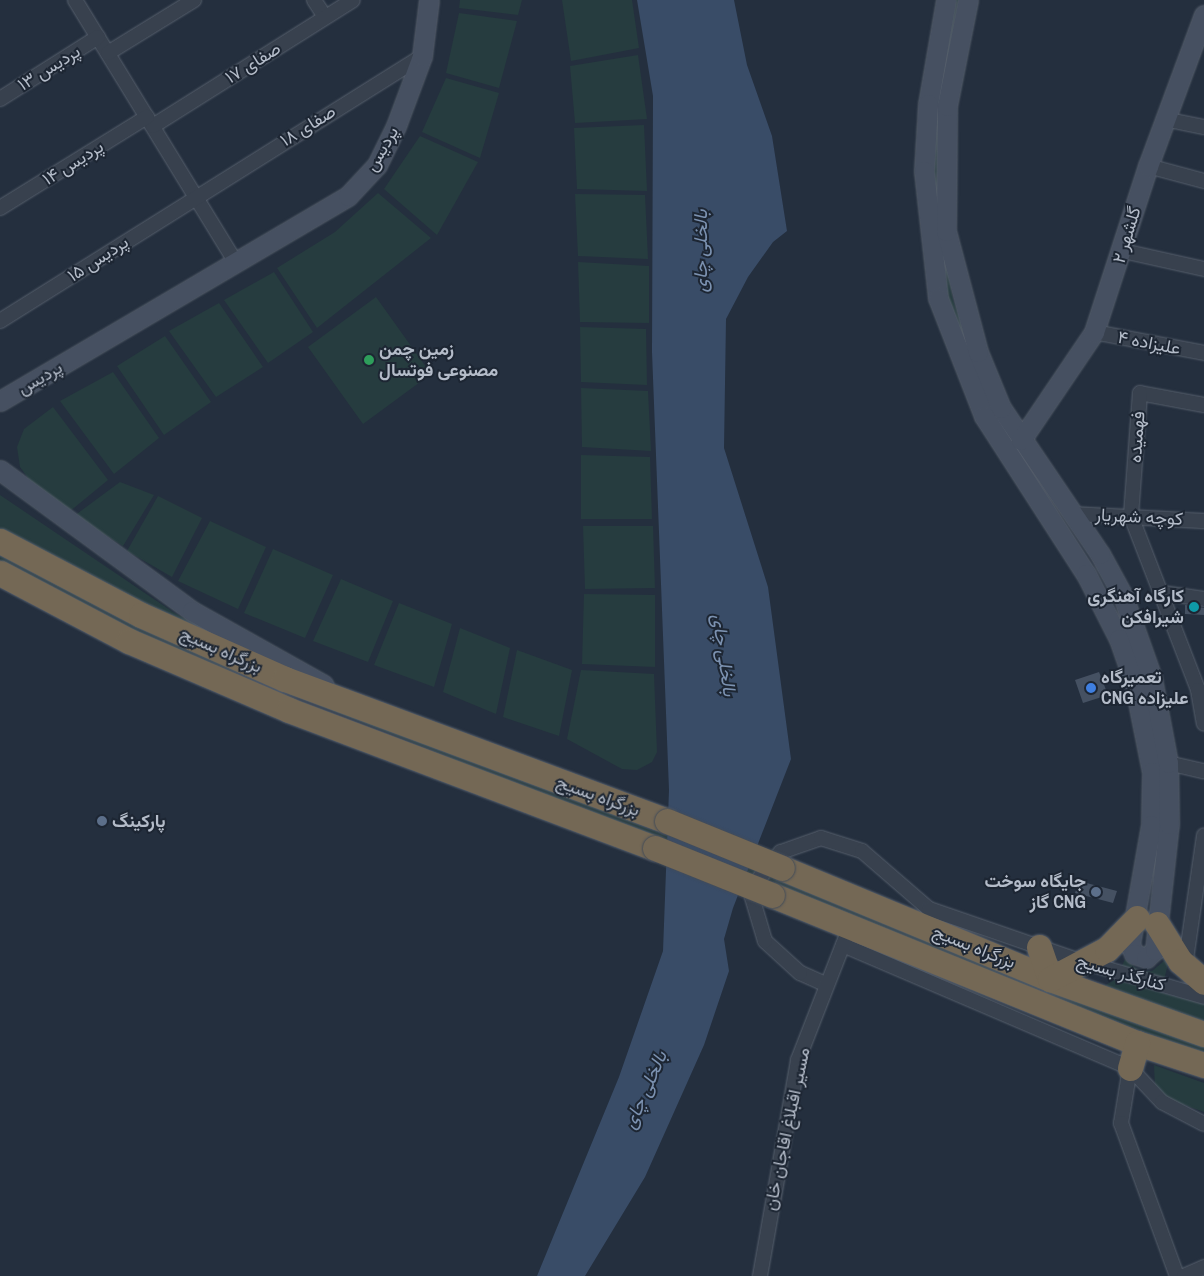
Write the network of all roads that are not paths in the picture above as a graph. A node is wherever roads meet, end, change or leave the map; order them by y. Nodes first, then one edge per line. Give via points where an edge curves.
1 (76, 0) edge
2 (194, 0) edge
3 (314, 0) edge
4 (353, 0) edge
5 (429, 0) edge
6 (946, 0) edge
7 (968, 0) edge
8 (1204, 15) edge
9 (325, 17) junction
10 (98, 37) junction
11 (108, 53) junction
12 (422, 56) junction
13 (0, 99) edge
14 (1164, 119) junction
15 (150, 121) junction
16 (1204, 127) edge
17 (1148, 166) junction
18 (1204, 181) edge
19 (195, 196) junction
20 (0, 208) edge
21 (1123, 251) junction
22 (236, 263) junction
23 (1204, 269) edge
24 (0, 321) edge
25 (1094, 332) junction
26 (1204, 353) edge
27 (0, 401) edge
28 (1204, 405) edge
29 (1021, 440) junction
30 (0, 470) edge
31 (1074, 514) junction
32 (1132, 516) junction
33 (1204, 521) edge
34 (1053, 525) junction
35 (0, 541) edge
36 (0, 573) edge
37 (1163, 593) junction
38 (1204, 598) edge
39 (1201, 690) edge
40 (389, 720) junction
41 (1204, 723) edge
42 (1168, 763) junction
43 (1204, 771) edge
44 (1204, 834) edge
45 (1147, 921) junction
46 (847, 936) junction
47 (1039, 947) junction
48 (1083, 962) junction
49 (1185, 966) junction
50 (1050, 979) junction
51 (1204, 982) edge
52 (824, 984) junction
53 (1204, 997) edge
54 (1204, 1034) edge
55 (1137, 1043) junction
56 (1204, 1065) edge
57 (1130, 1068) junction
58 (1204, 1124) edge
59 (1204, 1267) edge
60 (760, 1276) edge
61 (1178, 1276) edge
62 (1184, 1276) edge

1 - 10 street
2 - 11 street, پردیس ۱۳
3 - 9 street
4 - 9 street, صفای ۱۷
5 - 12 main road, پردیس
6 - 34 main road via 928,104 924,171 938,298 984,416
7 - 29 main road via 948,106 946,231 978,352
8 - 14 main road, گلشهر ۲
9 - 15 street, صفای ۱۷
10 - 11 street
10 - 13 street, پردیس ۱۳
11 - 15 street
12 - 19 street, صفای ۱۸
12 - 22 main road, پردیس via 377,165 348,196
14 - 16 street
14 - 17 main road, گلشهر ۲
15 - 19 street
15 - 20 street, پردیس ۱۴
17 - 18 street
17 - 21 main road, گلشهر ۲
19 - 22 street
19 - 24 street, پردیس ۱۵
21 - 23 street
21 - 25 main road, گلشهر ۲
22 - 27 main road, پردیس
25 - 26 street, علیزاده ۴
25 - 29 main road, گلشهر ۲
28 - 32 street, فهمیده via 1140,393
29 - 31 main road
30 - 40 main road via 192,611
31 - 32 street, کوچه شهریار
31 - 34 main road
31 - 42 main road via 1132,620 1152,678
32 - 33 street, کوچه شهریار
32 - 37 street
34 - 45 main road via 1086,574 1118,639 1144,723 1152,772
35 - 40 highway, بزرگراه بسیج via 141,615
36 - 46 highway, بزرگراه بسیج, bridge via 129,641 288,710 772,895
37 - 38 street
37 - 39 street
39 - 41 street
40 - 50 highway, بزرگراه بسیج, bridge via 667,821
42 - 43 street
42 - 45 main road via 1169,824
44 - 49 street
45 - 48 highway
45 - 49 highway
46 - 52 street, مسیر اقبلاغ اقاجان خان
46 - 55 highway, بزرگراه بسیج
46 - 57 street
47 - 48 street, کنارگذر بسیج
47 - 50 highway
47 - 52 street, کنارگذر بسیج via 928,909 862,851 821,838 781,852 758,880 752,897 755,918 765,940 800,973
48 - 50 highway
48 - 53 street, کنارگذر بسیج
49 - 51 highway
50 - 54 highway, بزرگراه بسیج
52 - 60 street, مسیر اقبلاغ اقاجان خان via 798,1060
55 - 56 highway, بزرگراه بسیج
55 - 57 highway
57 - 58 street via 1162,1102
57 - 61 street via 1121,1123
59 - 62 street

